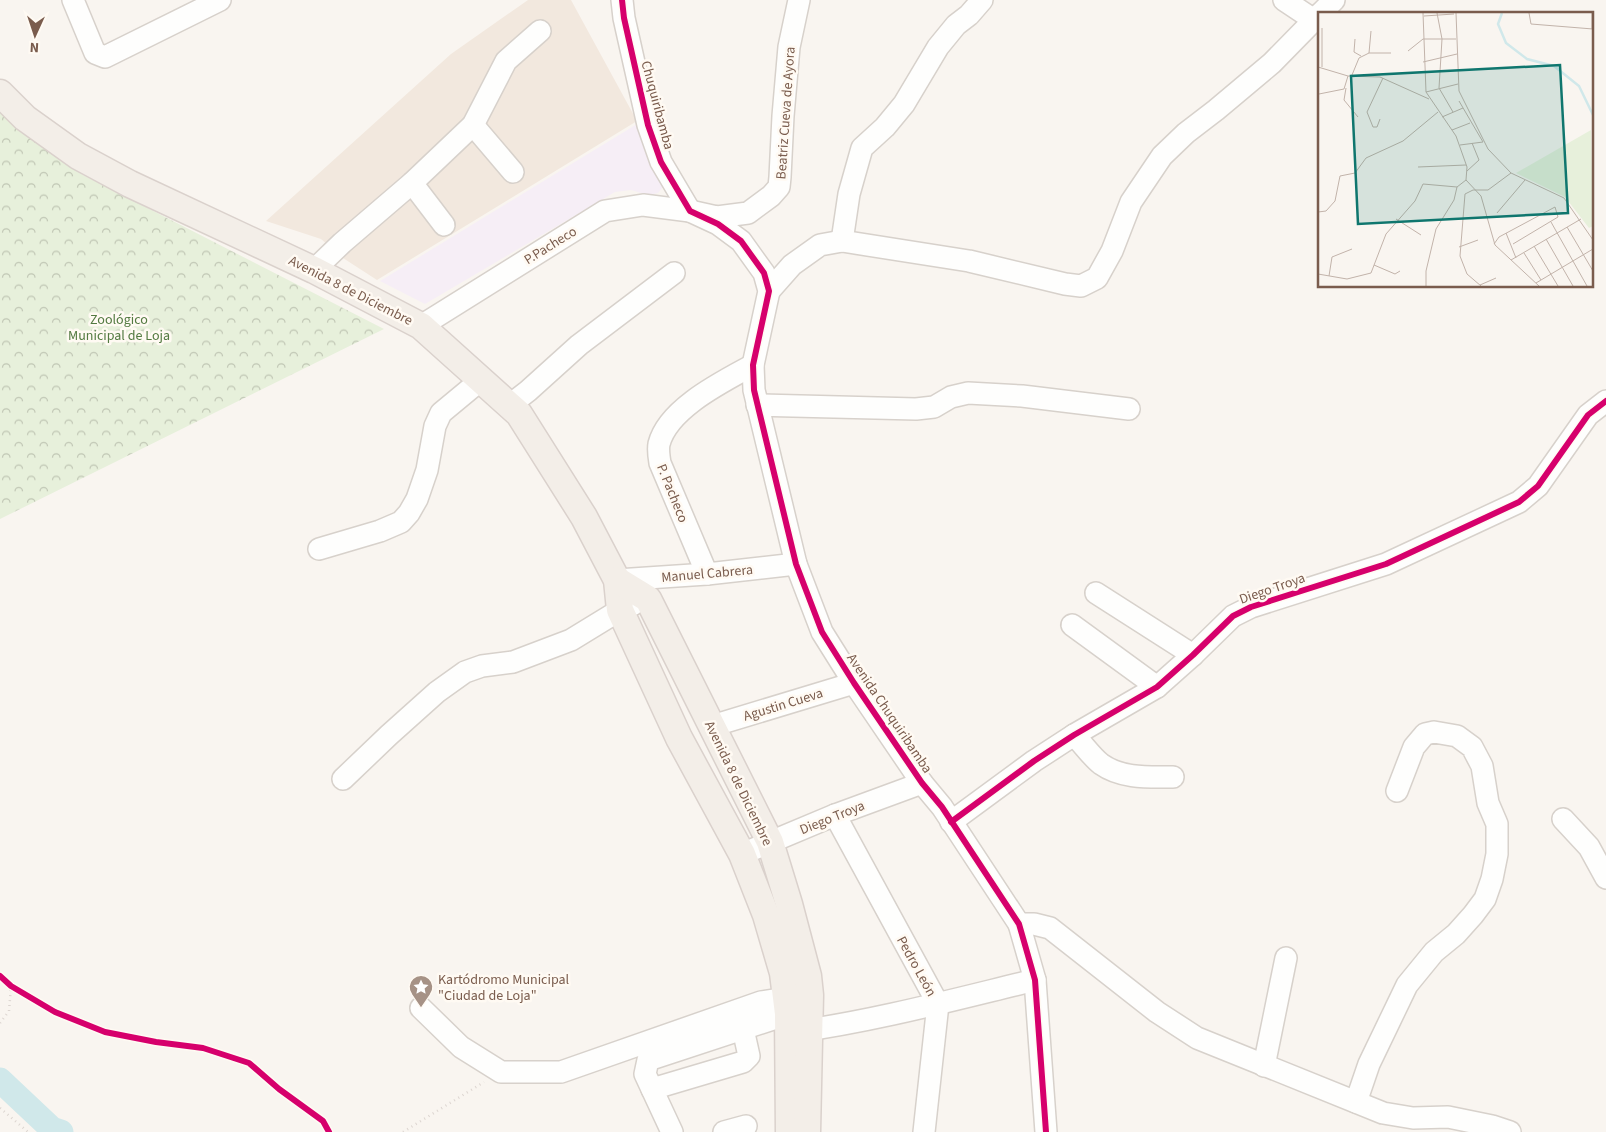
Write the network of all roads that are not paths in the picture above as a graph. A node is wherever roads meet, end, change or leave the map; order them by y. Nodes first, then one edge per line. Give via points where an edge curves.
1 (73, 0) edge
2 (220, 0) edge
3 (622, 0) edge
4 (799, 0) edge
5 (982, 0) edge
6 (1284, 0) edge
7 (1334, 0) edge
8 (1322, 12) edge
9 (1318, 16) edge
10 (540, 31) dead end
11 (0, 93) edge
12 (473, 125) junction
13 (513, 172) dead end
14 (412, 183) junction
15 (690, 210) junction
16 (444, 225) dead end
17 (842, 241) junction
18 (314, 270) junction
19 (674, 272) dead end
20 (769, 292) junction
21 (421, 326) junction
22 (753, 365) junction
23 (482, 379) junction
24 (1606, 401) edge
25 (510, 405) junction
26 (757, 405) junction
27 (1129, 409) dead end
28 (319, 549) dead end
29 (796, 564) junction
30 (707, 574) junction
31 (617, 580) junction
32 (1096, 593) dead end
33 (648, 599) junction
34 (620, 610) junction
35 (1072, 625) dead end
36 (1193, 655) junction
37 (854, 683) junction
38 (1157, 688) junction
39 (712, 726) junction
40 (1074, 735) junction
41 (1173, 777) dead end
42 (343, 779) dead end
43 (922, 783) junction
44 (1397, 791) dead end
45 (835, 815) junction
46 (1562, 819) dead end
47 (951, 822) junction
48 (770, 842) junction
49 (742, 854) junction
50 (1606, 878) edge
51 (1019, 924) junction
52 (1286, 958) dead end
53 (1035, 980) junction
54 (938, 1004) junction
55 (421, 1008) dead end
56 (799, 1013) junction
57 (742, 1029) junction
58 (1264, 1066) junction
59 (652, 1089) junction
60 (1356, 1102) junction
61 (746, 1126) dead end
62 (672, 1132) edge
63 (724, 1132) edge
64 (789, 1132) edge
65 (807, 1132) edge
66 (924, 1132) edge
67 (1046, 1132) edge
68 (1510, 1132) edge

1 - 2 street via 99,56 105,56
3 - 15 street, Chuquiribamba via 648,124 661,162
4 - 15 street, Beatriz Cueva de Ayora via 789,46 779,187 748,213 716,217
5 - 17 street via 938,47 904,104 862,148 849,194
6 - 9 street
7 - 8 street
9 - 17 street via 1272,62 1162,156 1131,202 1112,251 1097,278 1081,286 969,262
10 - 12 street via 506,62
11 - 18 main road, Avenida 8 de Diciembre via 25,118 78,156 130,184
12 - 13 street
12 - 14 street
14 - 16 street
14 - 18 street
15 - 20 street via 718,224 741,241 764,273
15 - 21 street, P.Pacheco via 643,204 605,211
17 - 20 street via 820,245 792,264
18 - 21 main road, Avenida 8 de Diciembre
19 - 25 street via 579,345
20 - 22 street, Avenida Chuquiribamba
21 - 23 main road, Avenida 8 de Diciembre
22 - 26 street, Avenida Chuquiribamba
22 - 30 street, P. Pacheco via 722,382 676,416 659,444 660,463
23 - 25 main road, Avenida 8 de Diciembre
23 - 28 street via 442,413 435,426 427,470 417,499 401,522
24 - 36 street, Diego Troya via 1588,415 1538,486 1519,502 1386,564 1239,613
25 - 31 main road, Avenida 8 de Diciembre via 520,414 574,500
26 - 27 street via 916,409 934,407 951,397 968,393
26 - 29 street, Avenida Chuquiribamba
29 - 30 street, Manuel Cabrera
29 - 37 street, Avenida Chuquiribamba via 822,632
30 - 31 street, Manuel Cabrera
31 - 33 main road
31 - 34 main road, Avenida 8 de Diciembre
32 - 36 street
33 - 34 street
33 - 39 main road, Avenida 8 de Diciembre
34 - 42 street via 571,640 513,662 465,672 430,698
34 - 49 main road, Avenida 8 de Diciembre via 679,738
35 - 38 street
36 - 38 street, Diego Troya
37 - 39 street, Agustin Cueva
37 - 43 street, Avenida Chuquiribamba
38 - 40 street, Diego Troya
39 - 48 main road, Avenida 8 de Diciembre
40 - 41 street via 1101,764 1119,772 1137,777
40 - 47 street, Diego Troya
43 - 45 street, Diego Troya
43 - 47 street, Avenida Chuquiribamba
44 - 60 street via 1414,747 1425,734 1434,732 1457,736 1472,747 1482,766 1488,803 1497,824 1497,854 1485,899 1407,985
45 - 48 street, Diego Troya
45 - 54 street, Pedro León
46 - 50 street via 1589,848
47 - 51 street, Avenida Chuquiribamba
48 - 49 street, Diego Troya
48 - 56 main road, Avenida 8 de Diciembre via 808,976
49 - 56 main road, Avenida 8 de Diciembre
51 - 53 street, Avenida Chuquiribamba
51 - 58 street via 1050,928 1157,1012 1197,1038
52 - 58 street
53 - 54 street
53 - 67 street, Avenida Chuquiribamba
54 - 56 street
54 - 66 street, Pedro León
55 - 56 street via 461,1047 501,1072 561,1072 761,1002
56 - 57 street
56 - 64 main road, Avenida 8 de Diciembre
56 - 65 main road, Avenida 8 de Diciembre
57 - 59 street via 648,1060 645,1074
57 - 59 street via 748,1056 743,1062
58 - 60 street
59 - 62 street
60 - 68 street via 1383,1113 1413,1118 1448,1117
61 - 63 street

